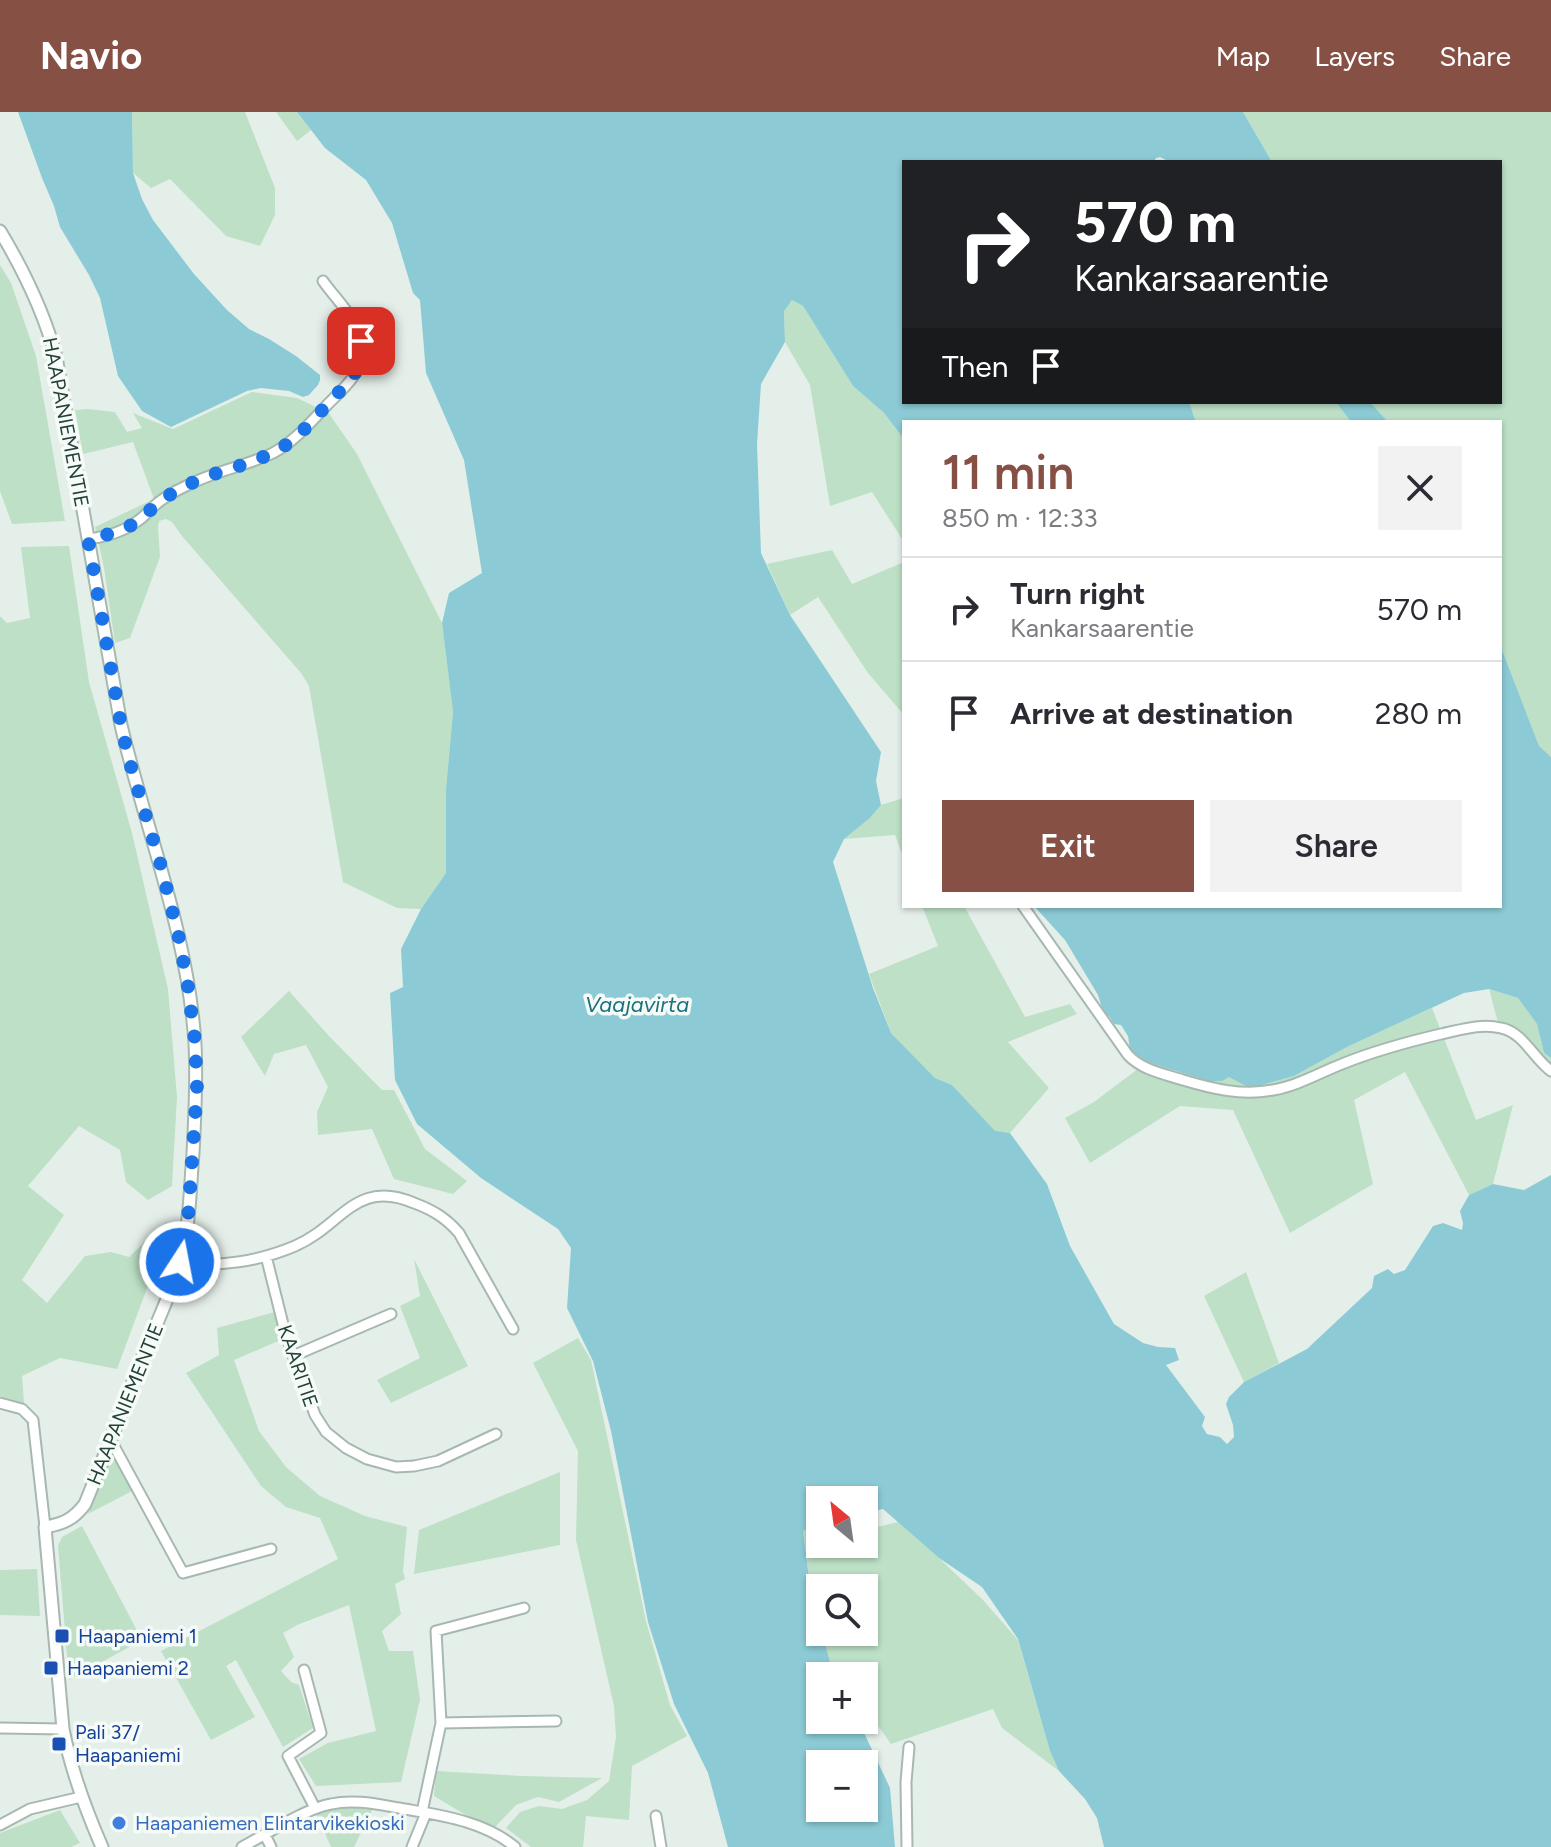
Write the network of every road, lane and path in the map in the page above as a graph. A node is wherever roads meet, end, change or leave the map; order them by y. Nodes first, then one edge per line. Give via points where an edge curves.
1 (0, 231) edge
2 (323, 281) dead end
3 (88, 539) junction
4 (1024, 908) edge
5 (1551, 1071) edge
6 (266, 1256) junction
7 (180, 1262) junction
8 (391, 1314) dead end
9 (513, 1329) dead end
10 (293, 1356) junction
11 (0, 1403) edge
12 (496, 1434) dead end
13 (109, 1443) junction
14 (45, 1527) junction
15 (271, 1549) dead end
16 (524, 1608) dead end
17 (304, 1670) dead end
18 (556, 1721) dead end
19 (441, 1723) junction
20 (0, 1728) edge
21 (63, 1729) junction
22 (909, 1747) dead end
23 (81, 1797) junction
24 (315, 1808) junction
25 (424, 1812) junction
26 (656, 1816) dead end
27 (0, 1825) edge
28 (265, 1835) junction
29 (102, 1847) edge
30 (242, 1847) edge
31 (271, 1847) edge
32 (412, 1847) edge
33 (515, 1847) edge
34 (661, 1847) edge
35 (907, 1847) edge

1 - 3 street, HAAPANIEMENTIE via 34,294 53,346
2 - 3 street via 360,334 361,353 344,388 299,435 274,452 189,484 127,528
3 - 7 street, HAAPANIEMENTIE via 121,725 172,907 190,1001 197,1088 187,1233
4 - 5 street via 1133,1061 1216,1090 1273,1090 1409,1041 1489,1026 1505,1028
6 - 7 street via 217,1264
6 - 9 street via 318,1234 356,1204 392,1195 449,1221
6 - 10 street, KAARITIE
7 - 13 street, HAAPANIEMENTIE
8 - 10 street
10 - 12 street, KAARITIE via 326,1432 367,1459 414,1466 438,1461
11 - 14 street via 22,1409 33,1420
13 - 14 street, HAAPANIEMENTIE via 80,1511 66,1522
13 - 15 street via 183,1573
14 - 21 street
16 - 19 street via 436,1631
17 - 24 street via 321,1733 288,1756
18 - 19 street
19 - 25 street
20 - 21 street
21 - 23 street
22 - 35 street
23 - 27 street via 30,1809
23 - 29 street
24 - 25 street via 345,1801
24 - 28 street
25 - 32 street
25 - 33 street via 464,1821
26 - 34 street
28 - 30 street
28 - 31 street

